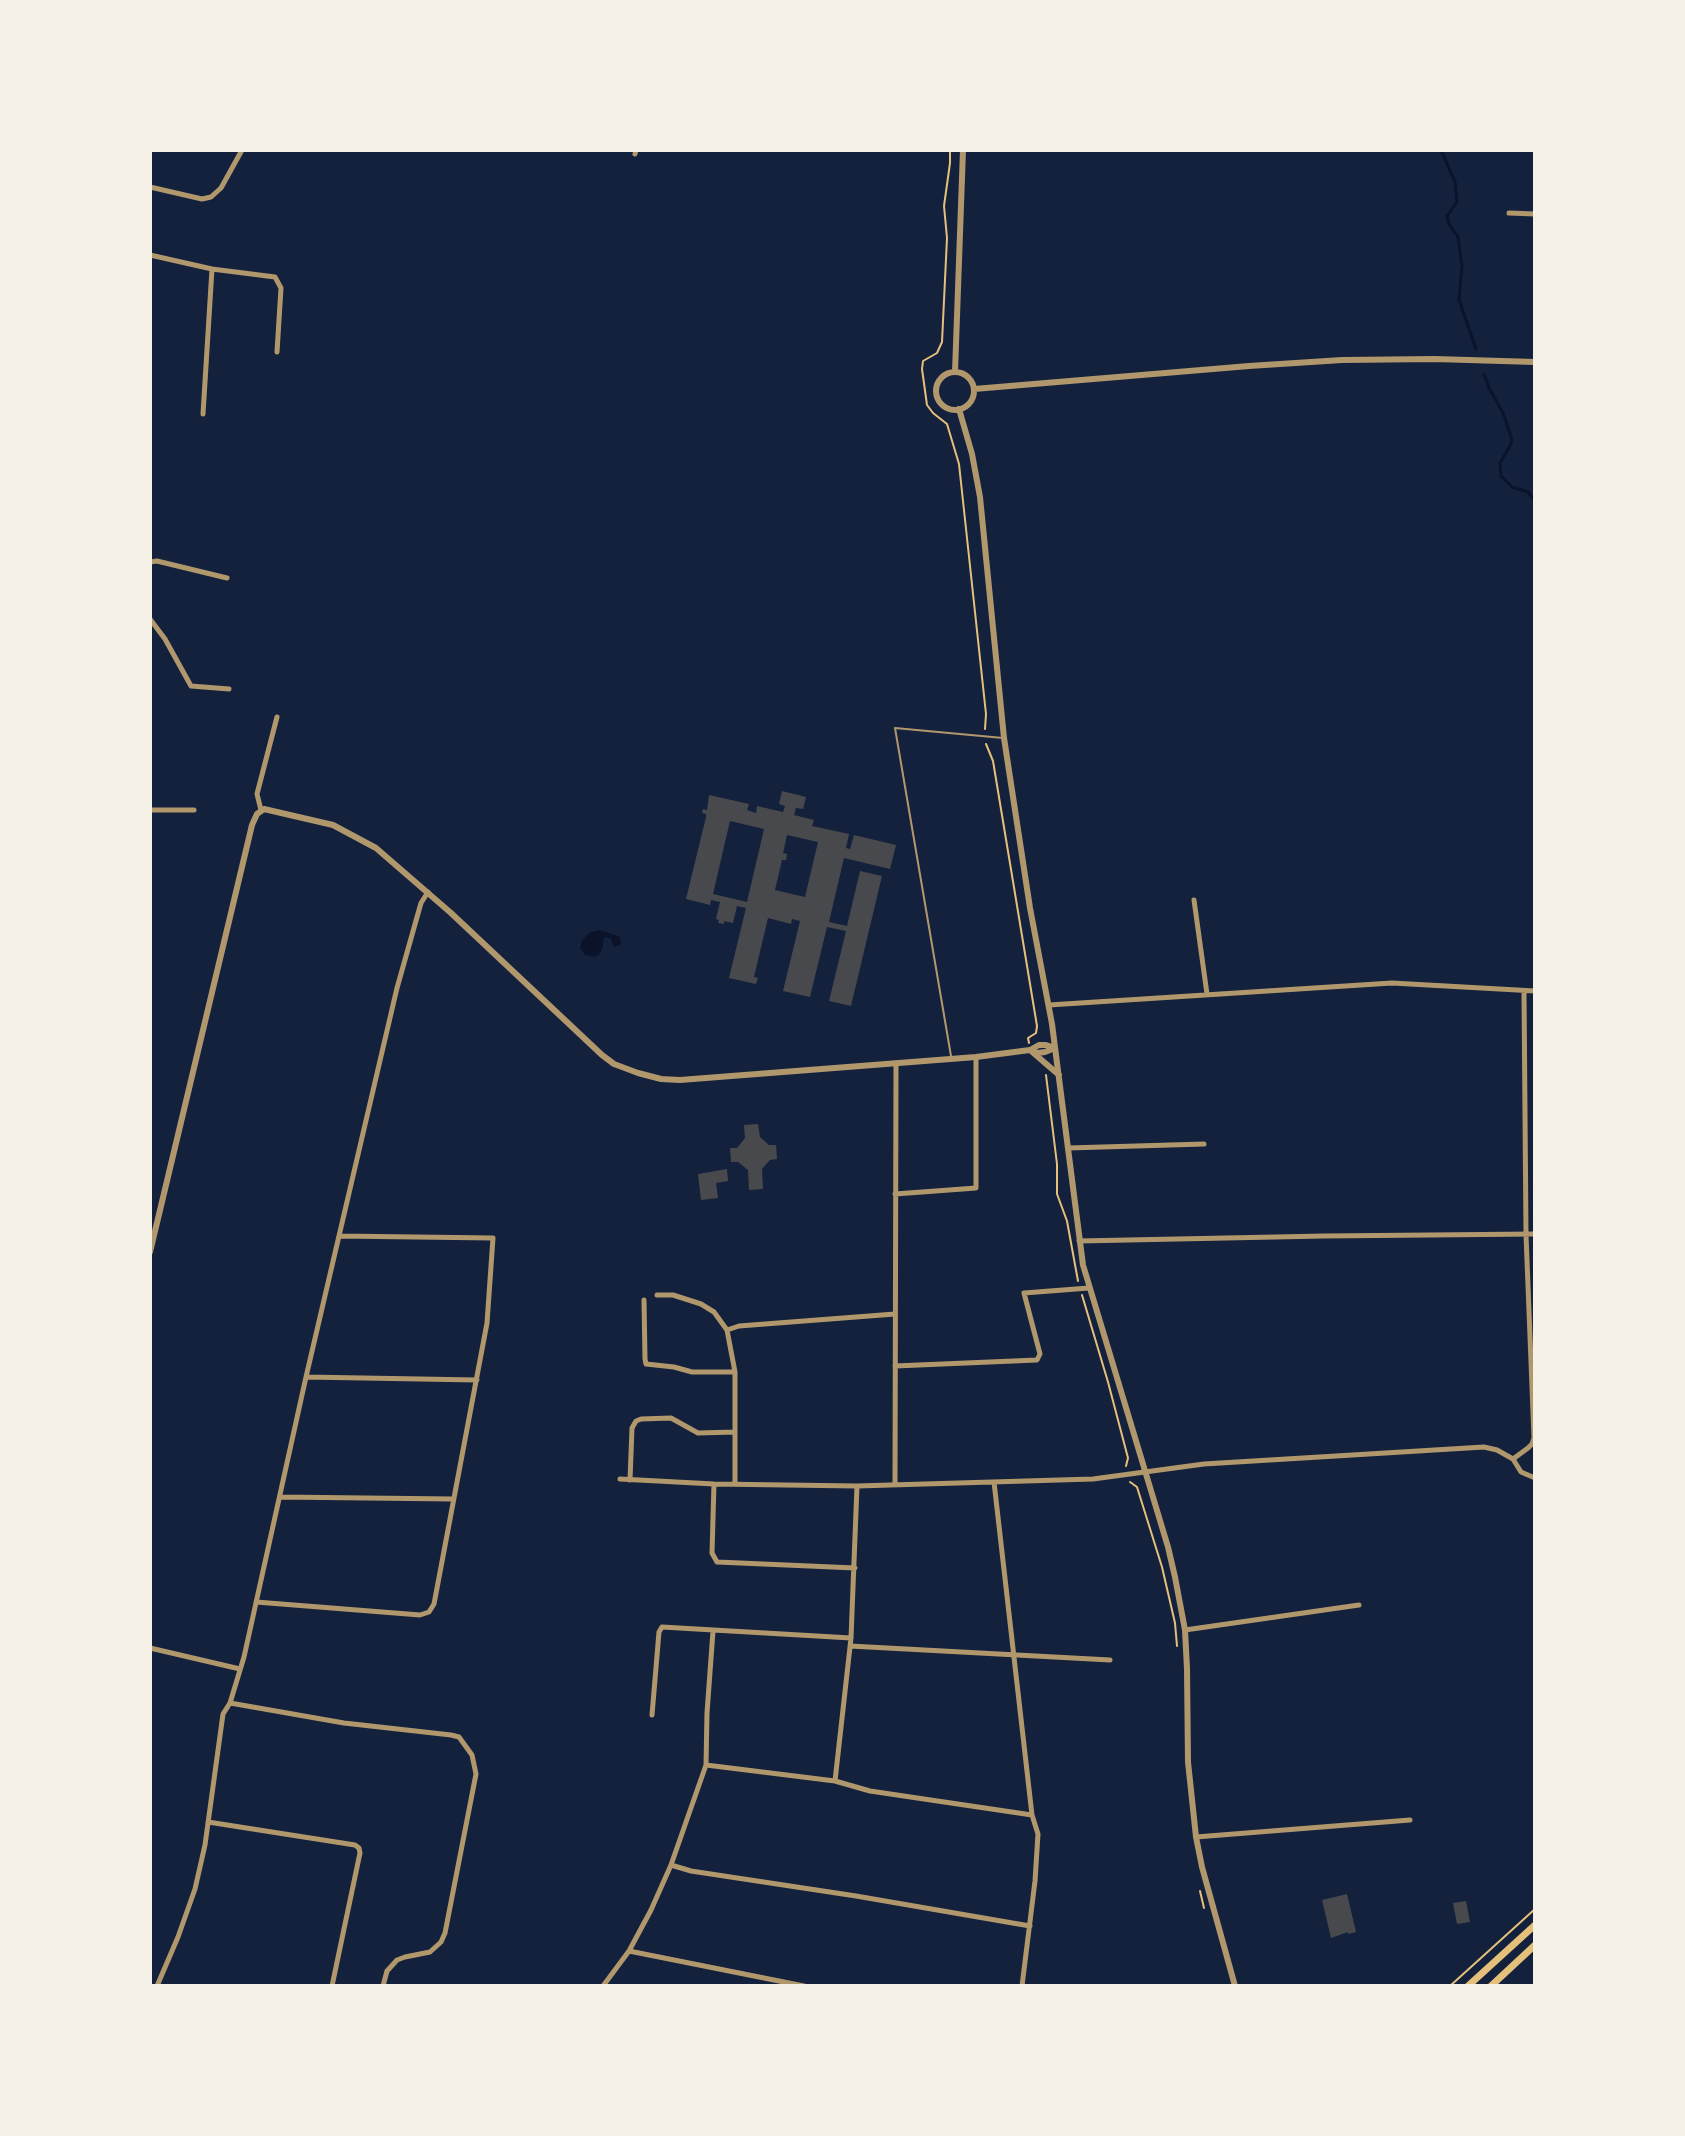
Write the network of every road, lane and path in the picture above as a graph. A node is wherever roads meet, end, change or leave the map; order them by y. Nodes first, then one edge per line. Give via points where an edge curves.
1 (242, 150) edge
2 (950, 150) edge
3 (963, 150) edge
4 (150, 187) edge
5 (1509, 213) dead end
6 (1535, 214) edge
7 (150, 255) edge
8 (212, 269) junction
9 (277, 352) dead end
10 (1535, 362) edge
11 (955, 372) junction
12 (974, 389) junction
13 (959, 409) junction
14 (203, 414) dead end
15 (150, 562) edge
16 (227, 578) dead end
17 (150, 619) edge
18 (229, 689) dead end
19 (277, 717) dead end
20 (985, 732) dead end
21 (1004, 738) junction
22 (986, 743) dead end
23 (150, 810) edge
24 (194, 810) dead end
25 (265, 810) junction
26 (428, 892) junction
27 (1194, 900) dead end
28 (1524, 991) junction
29 (1535, 991) edge
30 (1207, 994) junction
31 (1049, 1005) junction
32 (1028, 1038) dead end
33 (1055, 1048) junction
34 (1030, 1050) junction
35 (976, 1057) junction
36 (952, 1059) junction
37 (896, 1063) junction
38 (1059, 1075) junction
39 (1204, 1144) dead end
40 (1067, 1148) junction
41 (895, 1194) junction
42 (1535, 1234) edge
43 (1526, 1235) junction
44 (339, 1236) junction
45 (1079, 1241) junction
46 (150, 1252) edge
47 (1089, 1288) junction
48 (657, 1295) dead end
49 (644, 1300) dead end
50 (895, 1314) junction
51 (727, 1330) junction
52 (895, 1366) junction
53 (735, 1372) junction
54 (306, 1377) junction
55 (477, 1380) junction
56 (1533, 1383) edge
57 (735, 1432) junction
58 (1513, 1459) junction
59 (1145, 1472) junction
60 (1535, 1478) edge
61 (620, 1479) dead end
62 (630, 1480) junction
63 (994, 1482) junction
64 (714, 1484) junction
65 (735, 1484) junction
66 (895, 1484) junction
67 (857, 1486) junction
68 (280, 1497) junction
69 (453, 1499) junction
70 (855, 1568) junction
71 (256, 1602) junction
72 (1359, 1605) dead end
73 (1185, 1630) junction
74 (713, 1631) junction
75 (851, 1638) junction
76 (850, 1646) junction
77 (150, 1648) edge
78 (1014, 1654) junction
79 (1110, 1660) dead end
80 (240, 1669) junction
81 (230, 1703) junction
82 (652, 1715) dead end
83 (706, 1765) junction
84 (835, 1781) junction
85 (1032, 1815) junction
86 (1410, 1820) dead end
87 (208, 1822) junction
88 (1196, 1837) junction
89 (671, 1865) junction
90 (1535, 1909) edge
91 (1535, 1925) edge
92 (1030, 1926) junction
93 (1535, 1945) edge
94 (629, 1951) junction
95 (157, 1986) edge
96 (332, 1986) edge
97 (383, 1986) edge
98 (603, 1986) edge
99 (804, 1986) edge
100 (1022, 1986) edge
101 (1235, 1986) edge
102 (1450, 1986) edge
103 (1468, 1986) edge
104 (1491, 1986) edge

1 - 4 street via 211,197
2 - 20 path via 942,342 937,353 923,361 923,380 927,405 947,424 959,464
3 - 11 street
5 - 6 street
7 - 8 street
8 - 9 street via 278,280
8 - 14 street
10 - 12 street via 1342,360
11 - 12 street via 968,377
11 - 13 street via 944,375 936,390 943,405
12 - 13 street via 972,399
13 - 21 street via 980,497
15 - 16 street
17 - 18 street via 191,686
19 - 25 street via 257,794
21 - 31 street
21 - 36 lane via 895,728
22 - 32 path via 1037,1026
23 - 24 street
25 - 26 street via 356,835
25 - 46 street via 255,817 239,878
26 - 37 street via 602,1055 629,1070 680,1080
26 - 44 street via 397,988
27 - 30 street
28 - 29 street
28 - 30 street via 1392,983
28 - 43 street
30 - 31 street
31 - 33 street
33 - 34 street
33 - 38 street
34 - 35 street
34 - 38 street
35 - 36 street
35 - 41 street via 976,1188
36 - 37 street
37 - 41 street
38 - 40 street
39 - 40 street
40 - 45 street
41 - 50 street
42 - 43 street
43 - 45 street
43 - 56 street
44 - 54 street
44 - 55 street via 493,1238
45 - 47 street
47 - 52 street via 1024,1293 1040,1354 1037,1360
47 - 59 street
48 - 51 street via 701,1304
49 - 53 street via 646,1364
50 - 51 street
50 - 52 street
51 - 53 street
52 - 66 street
53 - 57 street
54 - 55 street
54 - 68 street
55 - 69 street
56 - 58 street via 1532,1444
57 - 62 street via 698,1433 671,1418 636,1421
57 - 65 street
58 - 59 street via 1484,1447 1251,1460
58 - 60 street via 1521,1472
59 - 63 street
59 - 73 street
61 - 62 street
62 - 64 street
63 - 66 street
63 - 78 street
64 - 65 street
64 - 70 street via 712,1553 717,1562
65 - 67 street
66 - 67 street
67 - 70 street
68 - 69 street
68 - 71 street
69 - 71 street via 429,1612
70 - 75 street
71 - 80 street
72 - 73 street
73 - 88 street via 1188,1762
74 - 75 street
74 - 82 street via 660,1629
74 - 83 street
75 - 76 street
76 - 78 street
76 - 84 street
77 - 80 street
78 - 79 street
78 - 85 street
80 - 81 street
81 - 87 street via 223,1714
81 - 97 street via 451,1735 459,1737 476,1763 445,1933 430,1952 397,1960
83 - 84 street
83 - 89 street
84 - 85 street
85 - 92 street via 1038,1843
86 - 88 street
87 - 95 street via 195,1889
87 - 96 street via 359,1848
88 - 101 street
89 - 92 street
89 - 94 street
90 - 102 path
91 - 103 main road
92 - 100 street
93 - 104 main road
94 - 98 street
94 - 99 street

